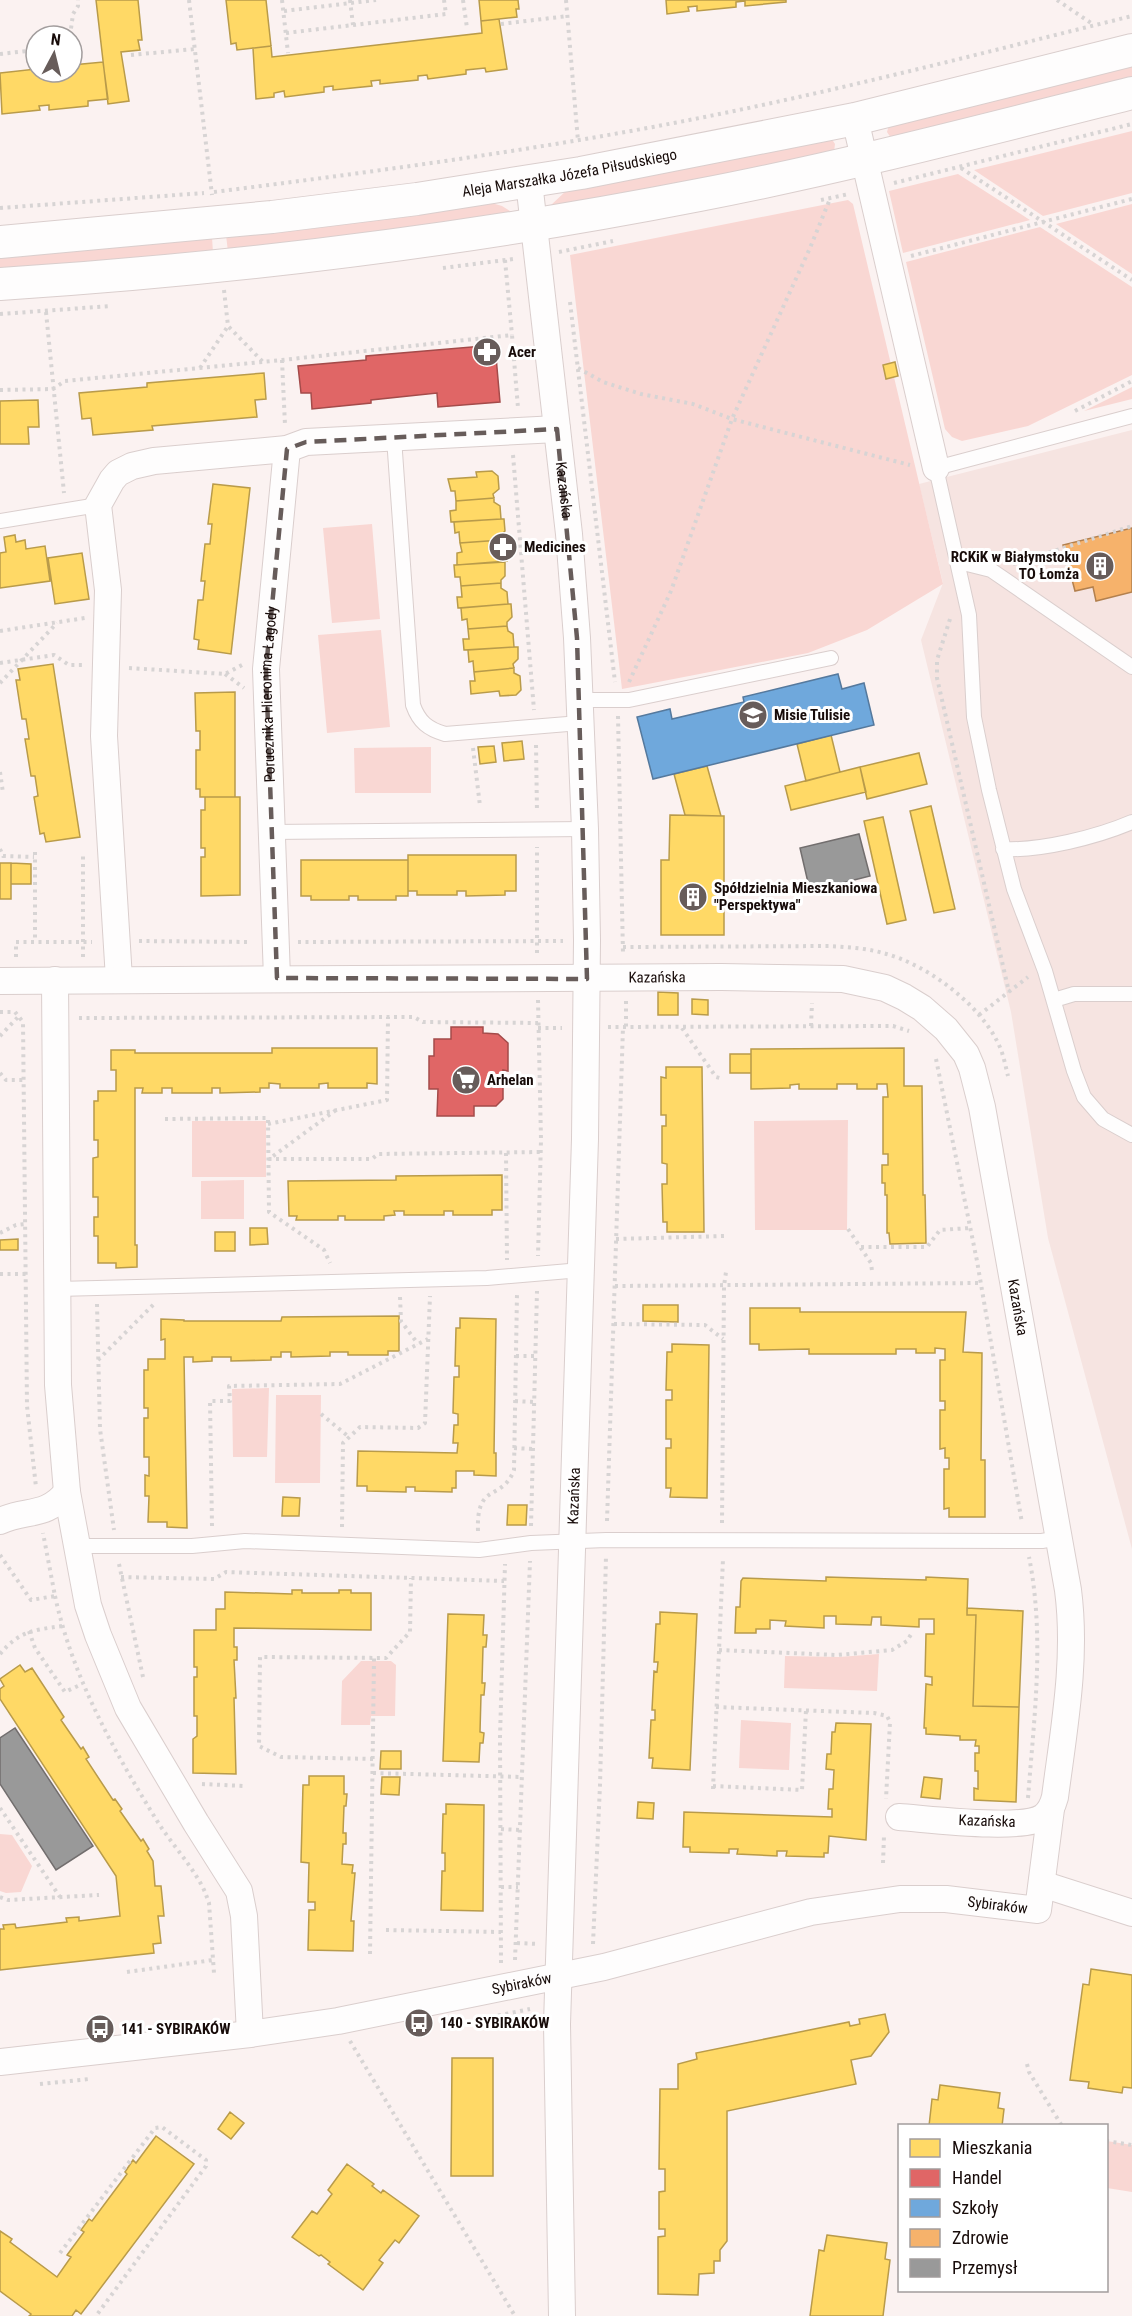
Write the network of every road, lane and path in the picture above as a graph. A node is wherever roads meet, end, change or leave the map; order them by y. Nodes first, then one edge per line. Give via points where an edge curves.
1 (78, 0) edge
2 (189, 0) edge
3 (282, 0) edge
4 (376, 0) edge
5 (444, 0) edge
6 (463, 0) edge
7 (566, 0) edge
8 (1057, 0) edge
9 (350, 1) edge
10 (284, 11) junction
11 (568, 16) junction
12 (1132, 16) edge
13 (72, 24) edge
14 (501, 24) dead end
15 (353, 25) junction
16 (1095, 25) junction
17 (467, 28) dead end
18 (286, 33) junction
19 (195, 49) junction
20 (1132, 50) edge
21 (24, 51) edge
22 (288, 53) dead end
23 (0, 54) edge
24 (130, 55) dead end
25 (1132, 93) edge
26 (855, 118) junction
27 (578, 141) junction
28 (864, 160) junction
29 (961, 167) dead end
30 (529, 182) junction
31 (212, 193) junction
32 (830, 198) dead end
33 (1132, 199) edge
34 (214, 202) dead end
35 (0, 208) edge
36 (1043, 222) junction
37 (534, 224) junction
38 (0, 242) edge
39 (901, 258) dead end
40 (505, 260) dead end
41 (1132, 280) edge
42 (0, 284) edge
43 (224, 286) dead end
44 (46, 312) dead end
45 (228, 326) junction
46 (512, 335) junction
47 (282, 360) junction
48 (263, 362) junction
49 (200, 368) junction
50 (578, 368) dead end
51 (1132, 381) edge
52 (0, 390) edge
53 (53, 390) junction
54 (1071, 414) dead end
55 (1132, 416) edge
56 (732, 419) junction
57 (557, 429) junction
58 (520, 431) junction
59 (393, 438) junction
60 (286, 449) junction
61 (924, 466) junction
62 (98, 505) junction
63 (66, 510) junction
64 (0, 521) edge
65 (1132, 526) edge
66 (959, 562) junction
67 (1003, 567) dead end
68 (87, 617) dead end
69 (950, 618) dead end
70 (57, 623) junction
71 (0, 631) edge
72 (831, 658) dead end
73 (1132, 667) edge
74 (0, 683) edge
75 (618, 700) junction
76 (580, 712) junction
77 (536, 727) junction
78 (471, 732) junction
79 (0, 772) edge
80 (3, 793) dead end
81 (480, 806) dead end
82 (1132, 822) edge
83 (585, 829) junction
84 (537, 831) junction
85 (271, 832) junction
86 (0, 849) edge
87 (1003, 849) junction
88 (83, 853) dead end
89 (118, 941) junction
90 (275, 941) junction
91 (537, 941) junction
92 (36, 942) junction
93 (83, 942) junction
94 (277, 978) junction
95 (538, 978) junction
96 (119, 979) junction
97 (587, 979) junction
98 (55, 980) junction
99 (82, 980) junction
100 (8, 981) edge
101 (1009, 992) dead end
102 (1132, 994) edge
103 (1054, 1000) junction
104 (0, 1012) edge
105 (17, 1014) junction
106 (388, 1017) junction
107 (74, 1018) dead end
108 (82, 1018) junction
109 (538, 1023) junction
110 (681, 1027) junction
111 (915, 1034) dead end
112 (0, 1036) edge
113 (935, 1054) dead end
114 (0, 1073) edge
115 (723, 1079) dead end
116 (24, 1080) junction
117 (336, 1110) junction
118 (165, 1119) dead end
119 (268, 1124) junction
120 (1132, 1135) edge
121 (541, 1152) junction
122 (506, 1153) junction
123 (269, 1159) junction
124 (26, 1224) junction
125 (848, 1228) dead end
126 (970, 1228) junction
127 (0, 1233) edge
128 (725, 1236) dead end
129 (616, 1239) junction
130 (861, 1247) junction
131 (581, 1270) junction
132 (872, 1271) dead end
133 (726, 1272) dead end
134 (538, 1273) junction
135 (0, 1274) edge
136 (26, 1274) junction
137 (512, 1276) junction
138 (332, 1282) junction
139 (615, 1286) junction
140 (724, 1286) junction
141 (57, 1289) junction
142 (400, 1290) dead end
143 (430, 1290) dead end
144 (155, 1304) dead end
145 (614, 1324) junction
146 (428, 1339) junction
147 (723, 1339) junction
148 (418, 1344) junction
149 (516, 1356) junction
150 (536, 1356) junction
151 (97, 1361) dead end
152 (515, 1401) junction
153 (534, 1402) junction
154 (321, 1414) dead end
155 (349, 1437) junction
156 (514, 1448) junction
157 (533, 1449) junction
158 (67, 1492) junction
159 (39, 1512) junction
160 (0, 1521) edge
161 (75, 1537) junction
162 (1059, 1538) junction
163 (722, 1539) junction
164 (606, 1540) junction
165 (573, 1541) junction
166 (531, 1543) junction
167 (213, 1545) junction
168 (341, 1546) junction
169 (506, 1546) junction
170 (479, 1550) junction
171 (0, 1555) edge
172 (723, 1555) dead end
173 (121, 1577) dead end
174 (411, 1578) junction
175 (504, 1581) junction
176 (55, 1596) junction
177 (62, 1626) junction
178 (29, 1631) junction
179 (913, 1631) dead end
180 (719, 1650) junction
181 (0, 1654) edge
182 (374, 1658) junction
183 (82, 1684) junction
184 (716, 1707) junction
185 (806, 1710) junction
186 (373, 1759) junction
187 (373, 1773) junction
188 (501, 1777) junction
189 (522, 1777) junction
190 (0, 1808) edge
191 (1051, 1809) junction
192 (2, 1815) edge
193 (890, 1817) junction
194 (501, 1829) junction
195 (520, 1830) junction
196 (883, 1863) dead end
197 (1042, 1884) junction
198 (501, 1887) junction
199 (519, 1887) junction
200 (99, 1895) dead end
201 (0, 1897) edge
202 (60, 1897) junction
203 (1132, 1913) edge
204 (386, 1930) dead end
205 (501, 1932) junction
206 (593, 1945) dead end
207 (370, 1954) dead end
208 (213, 1960) junction
209 (501, 1963) junction
210 (489, 1965) dead end
211 (127, 1972) dead end
212 (214, 1973) dead end
213 (559, 1976) junction
214 (338, 2021) junction
215 (250, 2034) junction
216 (0, 2062) edge
217 (1027, 2064) dead end
218 (1061, 2124) edge
219 (1108, 2141) edge
220 (1132, 2145) edge
221 (60, 2253) dead end
222 (96, 2316) edge
223 (515, 2316) edge
224 (562, 2316) edge

1 - 13 path
2 - 19 path
3 - 10 path
4 - 9 path
5 - 15 path via 446,14
6 - 17 path
7 - 11 path
8 - 16 path
9 - 10 path
9 - 15 path
10 - 18 path
11 - 14 path
11 - 27 path
12 - 16 path
15 - 18 path
16 - 27 path via 803,96
18 - 22 path
19 - 24 path
19 - 31 path
20 - 26 street, Aleja Marszałka Józefa Piłsudskiego
21 - 23 path
25 - 28 street
26 - 28 street
26 - 30 street, Aleja Marszałka Józefa Piłsudskiego
27 - 31 path
28 - 37 street via 698,196
28 - 61 street
29 - 36 path
30 - 37 street, Kazańska
30 - 38 street, Aleja Marszałka Józefa Piłsudskiego via 272,217
31 - 34 path
31 - 35 path
32 - 56 path
33 - 36 path
36 - 39 path
36 - 41 path
37 - 42 street via 222,266
37 - 57 street, Kazańska
40 - 46 path
43 - 45 path
44 - 53 path
45 - 48 path
45 - 49 path
46 - 47 path
46 - 58 path
47 - 48 path
47 - 60 path
48 - 49 path
49 - 53 path via 65,381
50 - 56 path via 603,382 693,404
51 - 54 path
52 - 53 path
53 - 63 path
55 - 61 lane
56 - 61 path
56 - 75 path via 671,591 635,672
57 - 58 street
57 - 76 street, Kazańska via 569,534
58 - 59 street
58 - 77 path via 521,441 513,451
59 - 60 street via 306,442
59 - 78 lane via 412,705 417,717 433,730 445,734
60 - 62 street via 132,466 112,480
60 - 85 street, Porucznika Hieronima Łagody via 267,652
61 - 66 lane
62 - 63 lane
62 - 89 street via 108,590 104,736
63 - 64 lane
65 - 67 path
66 - 73 lane via 991,570
66 - 87 lane via 969,615 974,717
68 - 70 path
69 - 101 path via 937,660 937,678
70 - 71 path
70 - 74 path
72 - 75 lane
75 - 76 lane
76 - 77 lane
76 - 83 street, Kazańska
77 - 78 lane
77 - 84 path
78 - 81 path
79 - 80 path
82 - 87 lane via 1026,850
83 - 84 lane
83 - 97 street, Kazańska
84 - 85 lane
84 - 91 path
85 - 90 street, Porucznika Hieronima Łagody
86 - 92 path via 3,855 35,854
87 - 103 lane
88 - 93 path
89 - 90 path
89 - 93 path
89 - 96 street
90 - 91 path
90 - 94 street, Porucznika Hieronima Łagody
91 - 95 path
92 - 93 path
92 - 100 path via 16,942
93 - 99 path
94 - 95 street
94 - 96 street
95 - 97 street
95 - 109 path
96 - 99 street
97 - 131 street, Kazańska
97 - 162 street, Kazańska via 843,979 885,988 904,997 956,1040 972,1068 982,1107
98 - 99 street
98 - 100 street
98 - 141 street
99 - 108 path
100 - 105 path
102 - 103 lane via 1074,994
103 - 120 lane via 1084,1097 1103,1119
104 - 105 path
105 - 112 path
105 - 116 path via 23,1022
106 - 108 path
106 - 109 path via 414,1017 423,1022
106 - 117 path via 387,1100
107 - 108 path
109 - 121 path
110 - 111 path via 893,1026
110 - 115 path via 716,1077
110 - 129 path via 625,1027
113 - 126 path
114 - 116 path via 6,1080
116 - 124 path
117 - 119 path
117 - 123 path
118 - 119 path via 268,1118
119 - 123 path
121 - 122 path
121 - 134 path
122 - 123 path
122 - 137 path
123 - 138 path via 269,1212 324,1250 331,1264
124 - 127 path via 16,1224
124 - 136 path
125 - 130 path
126 - 130 path via 940,1230 927,1246
126 - 140 path via 979,1283
128 - 129 path
129 - 139 path
130 - 132 path via 872,1263
131 - 134 lane
131 - 165 street, Kazańska
133 - 140 path
134 - 137 lane
134 - 150 path
135 - 136 path
136 - 159 path via 27,1406
137 - 138 lane
137 - 149 path
138 - 141 lane
139 - 140 path
139 - 145 path
140 - 147 path
141 - 158 street via 59,1404
142 - 148 path via 400,1321
143 - 146 path
144 - 151 path
145 - 147 path via 705,1325
145 - 164 path
146 - 148 path
146 - 155 path via 425,1423 418,1428 360,1427
147 - 163 path
148 - 167 path via 339,1384 229,1386 230,1401 210,1401
149 - 150 path
149 - 152 path
150 - 153 path
152 - 153 path
152 - 156 path
153 - 157 path
154 - 155 path
155 - 168 path via 343,1443
156 - 157 path
156 - 170 path via 511,1476 487,1494 478,1510
157 - 166 path
158 - 159 street via 60,1501
158 - 161 street
159 - 160 street
159 - 161 street via 66,1521
159 - 176 path
161 - 167 lane
161 - 215 street via 88,1605 128,1708 240,1891
162 - 163 lane
162 - 191 street, Kazańska via 1072,1640 1057,1786
163 - 164 lane
164 - 165 lane
164 - 206 path
165 - 166 lane
165 - 213 street, Kazańska
166 - 169 lane
166 - 189 path
167 - 168 lane via 245,1541
168 - 170 lane
169 - 170 lane
169 - 175 path
171 - 176 path via 31,1600
172 - 180 path
173 - 174 path via 214,1579 226,1572
174 - 175 path
174 - 182 path via 410,1632 386,1658
175 - 188 path
176 - 177 path
177 - 178 path
177 - 183 path
178 - 181 path via 19,1635
178 - 183 path via 35,1648 65,1692
179 - 180 path via 907,1641 892,1650 837,1655
180 - 184 path
182 - 186 path
182 - 186 path via 260,1657 259,1746 281,1757
183 - 208 path via 126,1771 205,1892
184 - 185 path
184 - 185 path via 713,1788 802,1790
185 - 193 path via 887,1716
186 - 187 path
187 - 188 path
187 - 207 path
188 - 189 path
188 - 194 path
189 - 195 path
190 - 192 path
191 - 193 street, Kazańska via 1035,1821 1016,1823
191 - 197 street
192 - 202 path
193 - 196 path
194 - 195 path
194 - 198 path
195 - 199 path
197 - 203 street
197 - 213 street, Sybiraków via 1038,1910 946,1899 900,1899 811,1912
198 - 199 path
198 - 205 path
199 - 209 path via 516,1960
200 - 202 path
201 - 202 path
204 - 205 path
205 - 209 path
208 - 211 path
208 - 212 path
209 - 210 path
213 - 214 street, Sybiraków
213 - 224 street, Kazańska
214 - 215 street, Sybiraków
214 - 223 path
215 - 216 street, Sybiraków
217 - 218 path
219 - 220 path
221 - 222 path via 154,2128 162,2127 207,2160

